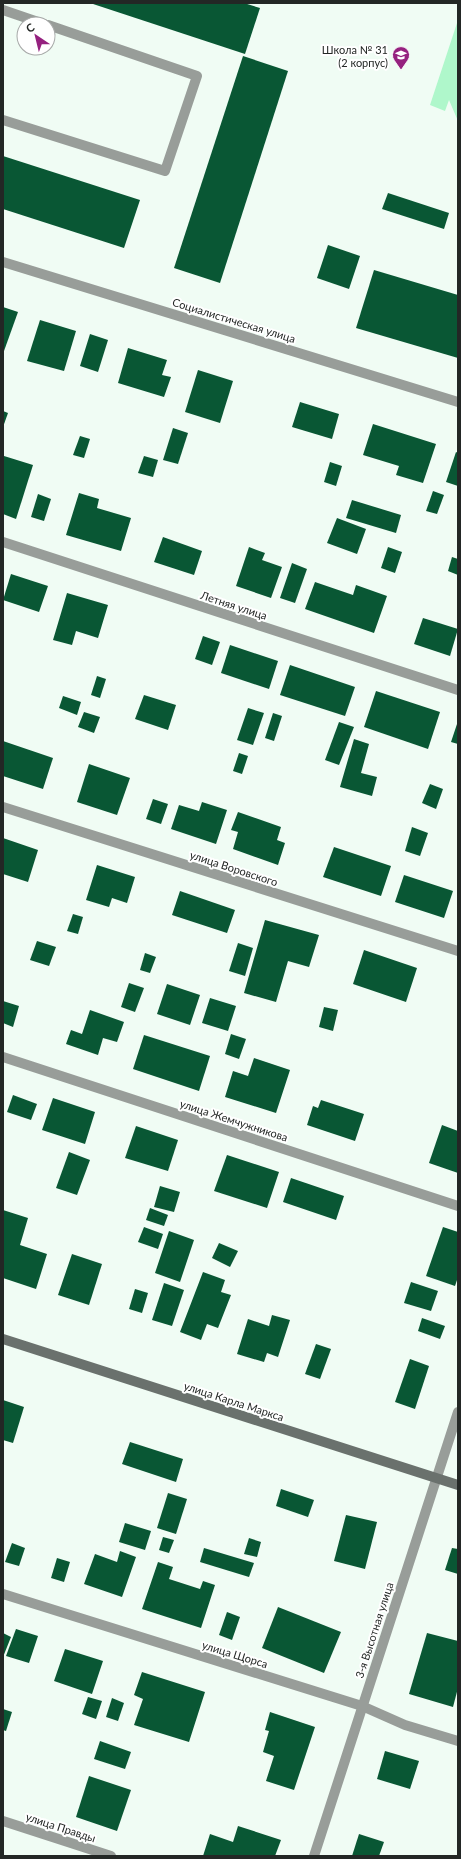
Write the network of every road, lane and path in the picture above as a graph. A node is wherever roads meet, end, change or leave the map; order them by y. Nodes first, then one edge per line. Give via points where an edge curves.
1 (3, 10) edge
2 (21, 16) edge
3 (56, 28) edge
4 (3, 120) edge
5 (3, 262) edge
6 (458, 402) edge
7 (3, 542) edge
8 (458, 690) edge
9 (3, 808) edge
10 (458, 951) edge
11 (3, 1057) edge
12 (458, 1206) edge
13 (3, 1339) edge
14 (458, 1412) edge
15 (437, 1479) junction
16 (458, 1485) edge
17 (3, 1594) edge
18 (362, 1706) junction
19 (458, 1741) edge
20 (3, 1821) edge
21 (111, 1856) edge
22 (314, 1856) edge

1 - 2 street
3 - 4 street via 197,76 165,171
5 - 6 street, Социалистическая улица
7 - 8 street, Летняя улица
9 - 10 street, улица Воровского
11 - 12 street, улица Жемчужникова
13 - 15 main road, улица Карла Маркса
14 - 15 street, 3-я Высотная улица
15 - 16 main road, улица Карла Маркса
15 - 18 street, 3-я Высотная улица
17 - 18 street, улица Щорса
18 - 19 street, улица Щорса via 405,1726
18 - 22 street, 3-я Высотная улица
20 - 21 street, улица Правды

